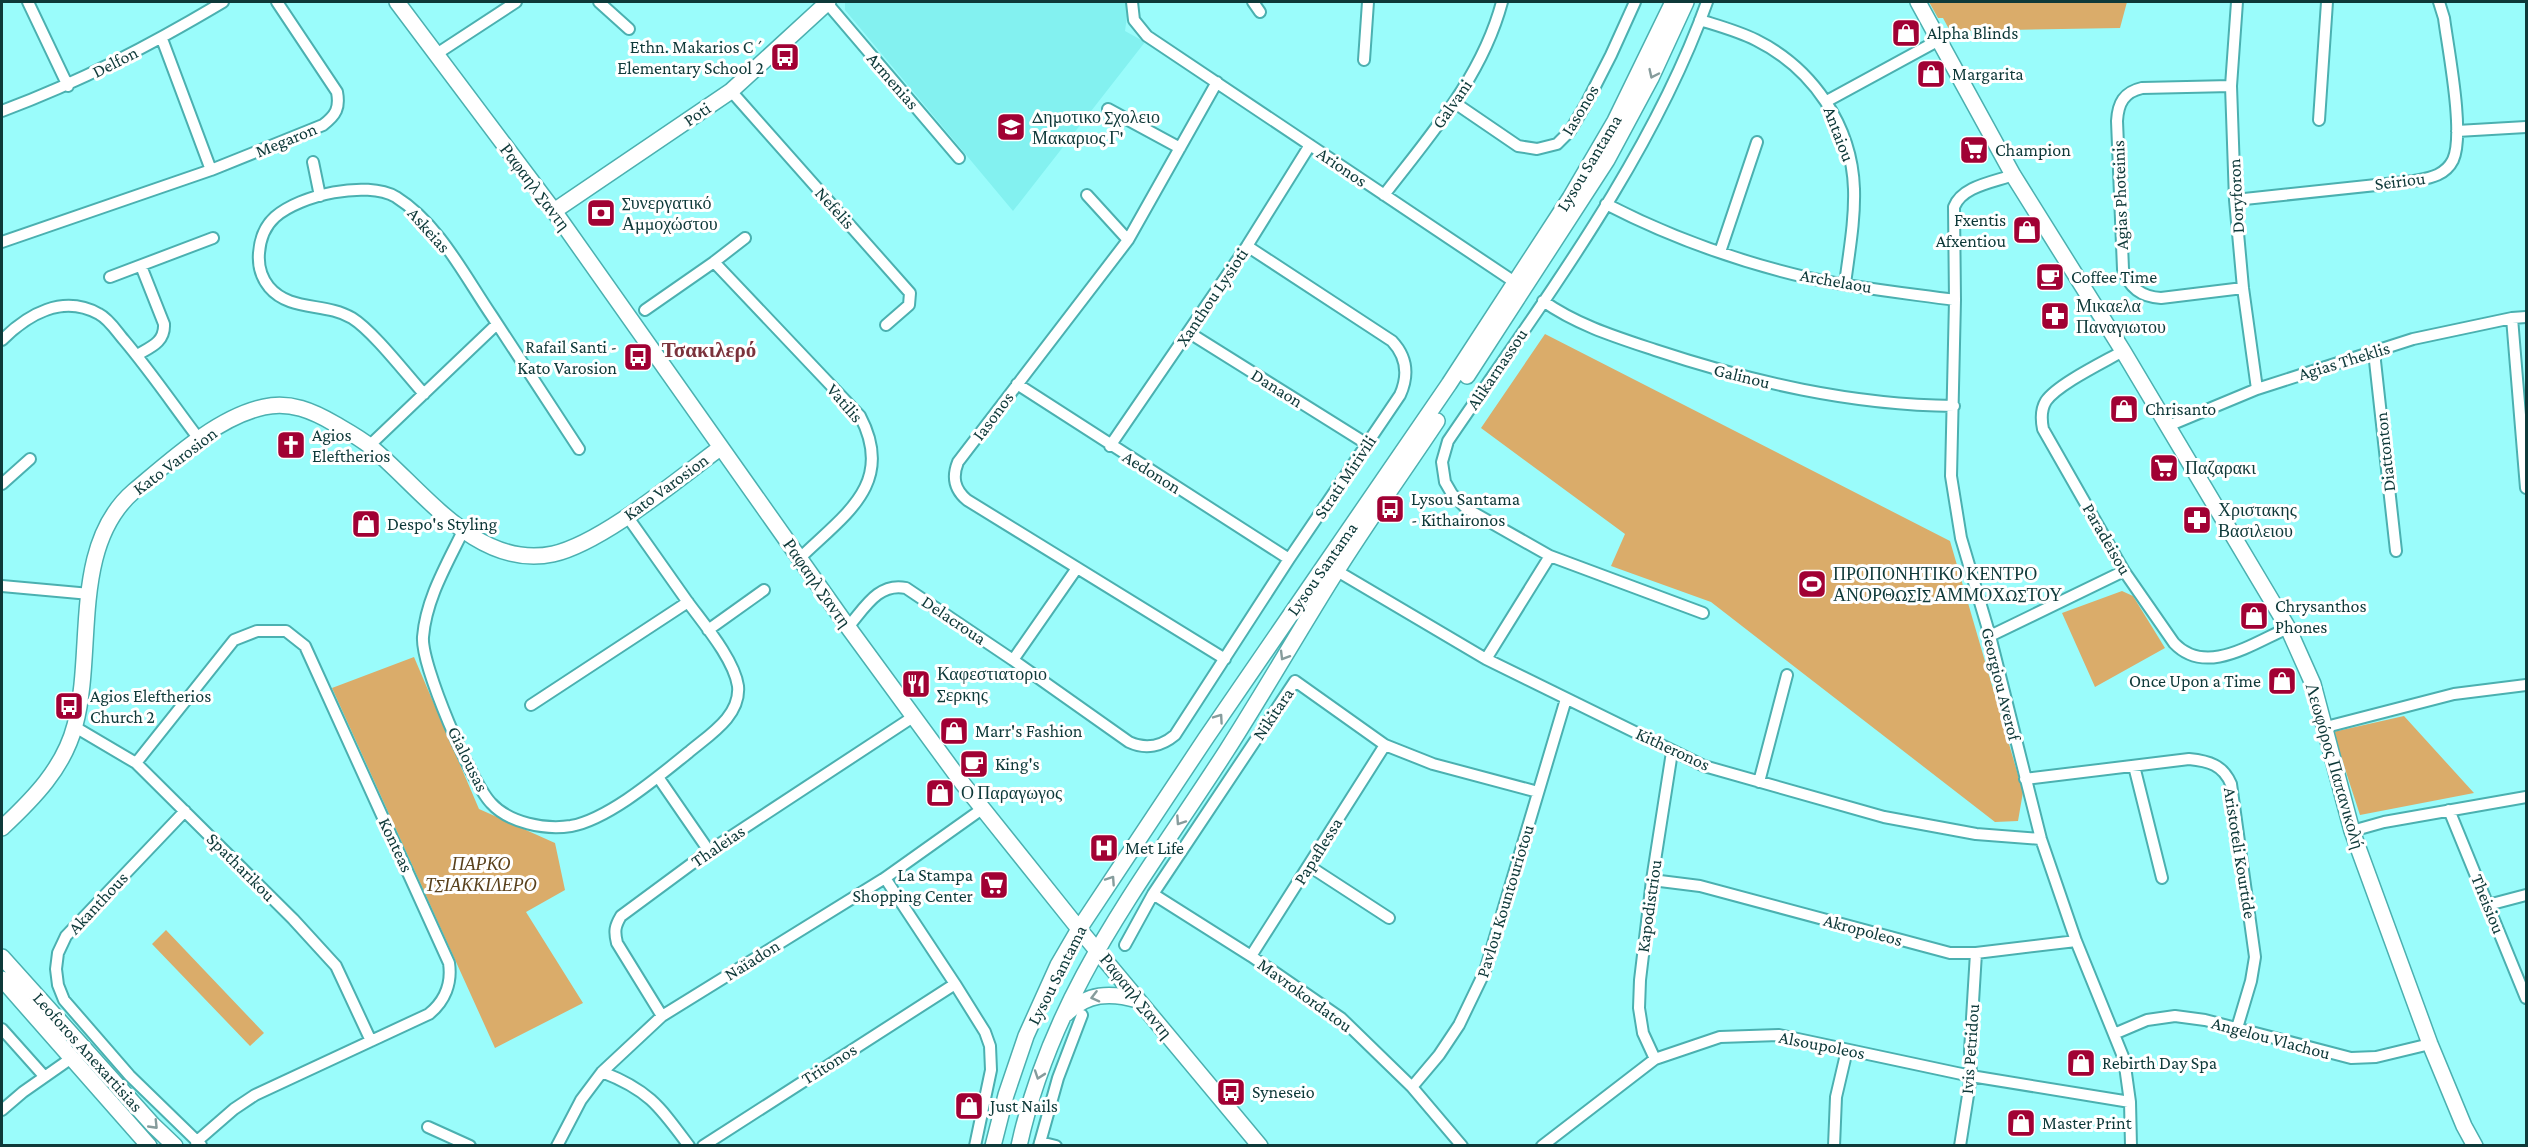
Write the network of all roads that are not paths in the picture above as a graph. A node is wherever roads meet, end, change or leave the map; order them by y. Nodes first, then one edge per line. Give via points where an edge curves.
1 (28, 2) edge
2 (223, 2) edge
3 (276, 2) edge
4 (397, 2) edge
5 (516, 2) edge
6 (599, 2) edge
7 (827, 2) edge
8 (1132, 2) edge
9 (1253, 2) edge
10 (1368, 2) edge
11 (1502, 2) edge
12 (1635, 2) edge
13 (1673, 2) edge
14 (1686, 2) edge
15 (1707, 2) edge
16 (1918, 2) edge
17 (2237, 2) edge
18 (2327, 2) edge
19 (2439, 2) edge
20 (1260, 12) dead end
21 (1700, 20) junction
22 (629, 29) dead end
23 (162, 39) junction
24 (1939, 40) junction
25 (435, 55) junction
26 (1364, 60) dead end
27 (1217, 82) junction
28 (68, 86) junction
29 (2231, 86) junction
30 (731, 91) junction
31 (1827, 101) junction
32 (1455, 103) junction
33 (1108, 109) dead end
34 (2, 111) edge
35 (2319, 120) dead end
36 (2526, 127) edge
37 (2457, 131) junction
38 (1757, 142) dead end
39 (1310, 146) junction
40 (1180, 148) junction
41 (959, 158) dead end
42 (313, 162) dead end
43 (212, 170) junction
44 (2013, 175) junction
45 (1087, 195) dead end
46 (1384, 195) junction
47 (320, 196) junction
48 (2235, 200) junction
49 (1606, 204) junction
50 (554, 212) junction
51 (213, 238) dead end
52 (745, 238) dead end
53 (1128, 240) junction
54 (2, 242) edge
55 (1246, 246) junction
56 (1720, 252) junction
57 (714, 262) junction
58 (141, 266) junction
59 (111, 277) dead end
60 (1845, 284) junction
61 (1520, 286) junction
62 (2243, 288) junction
63 (1955, 300) junction
64 (1543, 301) junction
65 (645, 309) dead end
66 (2526, 317) edge
67 (2512, 318) junction
68 (497, 324) junction
69 (886, 326) dead end
70 (1188, 332) junction
71 (2, 340) edge
72 (2123, 351) junction
73 (2374, 352) junction
74 (137, 355) junction
75 (1017, 384) junction
76 (2257, 389) junction
77 (424, 394) junction
78 (1954, 406) junction
79 (2168, 426) junction
80 (199, 439) junction
81 (1367, 444) junction
82 (370, 445) junction
83 (1110, 446) junction
84 (720, 448) junction
85 (579, 449) dead end
86 (30, 459) dead end
87 (2, 484) edge
88 (2526, 488) edge
89 (627, 516) junction
90 (463, 531) junction
91 (2396, 551) dead end
92 (1550, 556) junction
93 (800, 558) junction
94 (1289, 559) junction
95 (1331, 567) junction
96 (1077, 568) junction
97 (2124, 571) junction
98 (2, 586) edge
99 (764, 590) dead end
100 (90, 594) junction
101 (688, 602) junction
102 (1703, 613) dead end
103 (848, 627) junction
104 (2288, 628) junction
105 (708, 630) junction
106 (1990, 636) junction
107 (1225, 659) junction
108 (1486, 659) junction
109 (1013, 660) junction
110 (1787, 675) dead end
111 (2526, 685) edge
112 (1566, 699) junction
113 (531, 705) dead end
114 (913, 717) junction
115 (75, 727) junction
116 (2326, 727) junction
117 (1385, 745) junction
118 (1155, 746) joint
119 (1672, 752) junction
120 (136, 763) junction
121 (2134, 766) junction
122 (657, 777) junction
123 (2025, 779) junction
124 (1759, 782) junction
125 (1538, 792) junction
126 (2526, 797) edge
127 (982, 809) junction
128 (2449, 810) junction
129 (185, 811) junction
130 (2, 828) edge
131 (2352, 831) junction
132 (2041, 838) junction
133 (709, 851) junction
134 (1309, 866) junction
135 (885, 878) junction
136 (2162, 878) dead end
137 (1652, 880) junction
138 (1153, 894) junction
139 (2526, 895) edge
140 (2488, 905) junction
141 (1389, 918) dead end
142 (1079, 929) junction
143 (2076, 941) junction
144 (1125, 945) dead end
145 (1097, 949) junction
146 (1976, 952) junction
147 (1251, 956) junction
148 (2, 957) edge
149 (2, 979) edge
150 (955, 984) junction
151 (2526, 998) edge
152 (1138, 1000) junction
153 (1082, 1015) dead end
154 (662, 1016) junction
155 (1060, 1020) junction
156 (2237, 1028) junction
157 (2, 1029) edge
158 (2114, 1034) junction
159 (371, 1041) junction
160 (2430, 1044) junction
161 (1847, 1050) junction
162 (73, 1057) junction
163 (1655, 1059) junction
164 (602, 1072) junction
165 (44, 1076) junction
166 (1971, 1076) junction
167 (1412, 1087) junction
168 (2130, 1102) junction
169 (2, 1110) edge
170 (428, 1127) dead end
171 (198, 1144) edge
172 (1040, 1144) edge
173 (149, 1146) edge
174 (175, 1146) edge
175 (470, 1146) edge
176 (557, 1146) edge
177 (689, 1146) edge
178 (703, 1146) edge
179 (975, 1146) edge
180 (993, 1146) edge
181 (1019, 1146) edge
182 (1056, 1146) edge
183 (1260, 1146) edge
184 (1462, 1146) edge
185 (1542, 1146) edge
186 (1834, 1146) edge
187 (1960, 1146) edge
188 (2131, 1146) edge
189 (2475, 1146) edge

1 - 28 street
2 - 23 street, Delfon
3 - 43 street, Megaron via 337,92 338,109 323,125
4 - 25 street, Ραφαηλ Σαντη
5 - 25 street
6 - 22 street
7 - 30 street, Poti
7 - 41 street, Armenias
8 - 27 street, Arionos via 1136,25
9 - 20 street
10 - 26 street
11 - 32 street, Galvani via 1477,66
12 - 32 street, Iasonos via 1586,104 1557,144 1537,149 1518,146
13 - 61 street, Lysou Santama via 1615,121
14 -> 61 street, Lysou Santama via 1607,160
15 - 21 street, Alikarnassou
16 - 24 street, Λεωφόρος Παπανικολή
17 - 29 street, Doryforon
18 - 35 street
19 - 37 street, Seiriou
21 - 31 street, Antaiou via 1741,33 1772,49 1794,65
21 - 49 street, Alikarnassou via 1668,91
23 - 28 street, Delfon
23 - 43 street
24 - 31 street
24 - 44 street, Λεωφόρος Παπανικολή
25 - 50 street, Ραφαηλ Σαντη
27 - 39 street, Arionos
27 - 40 street, Iasonos
28 - 34 street, Delfon
29 - 48 street, Doryforon
29 - 62 street, Agias Photeinis via 2142,88 2122,99 2117,121 2123,269 2135,289 2148,297
30 - 50 street, Poti
30 - 69 street, Nefelis via 910,293 909,305
31 - 60 street, Antaiou via 1847,148 1854,186
32 - 46 street, Galvani
33 - 40 street
36 - 37 street
37 - 48 street, Seiriou via 2453,160 2434,177
38 - 56 street
39 - 46 street, Arionos
39 - 55 street, Xanthou Lysioti
40 - 53 street, Iasonos
42 - 47 street
43 - 54 street, Megaron
44 - 63 street, Georgiou Averof via 1966,191 1956,201
44 - 72 street, Λεωφόρος Παπανικολή
45 - 53 street
46 - 61 street, Arionos
47 - 68 street, Askeias via 370,189 393,196 412,208 446,247
47 - 77 street, Askeias via 290,208 264,229 260,243 261,273 280,297 295,304 327,308 352,319
48 - 62 street, Doryforon
49 - 56 street, Archelaou
49 - 64 street, Alikarnassou
50 - 84 street, Ραφαηλ Σαντη
51 - 58 street
52 - 57 street
53 - 75 street, Iasonos
55 - 70 street, Xanthou Lysioti
55 - 81 street, Strati Mirivili via 1400,350 1405,364 1404,384
56 - 60 street, Archelaou
57 - 65 street
57 - 93 street, Vatilis via 860,416 870,436 872,470 858,502
58 - 59 street
58 - 74 street via 164,333
60 - 63 street, Archelaou
61 - 95 street, Lysou Santama via 1449,384
62 - 76 street, Doryforon
63 - 78 street, Georgiou Averof
64 - 78 street, Galinou via 1561,314 1606,334 1760,382 1878,401
64 - 92 street, Alikarnassou via 1448,441 1442,470 1452,494 1467,509
66 - 67 street, Agias Theklis
67 - 73 street, Agias Theklis via 2414,339
67 - 88 street
68 - 77 street
68 - 85 street, Askeias
70 - 81 street, Danaon
70 - 83 street, Xanthou Lysioti
71 - 74 street via 20,322 46,308 74,306 100,314
72 - 79 street, Λεωφόρος Παπανικολή
72 - 97 street, Paradeisou via 2052,394 2042,409 2041,420
73 - 76 street, Agias Theklis
73 - 91 street, Diattonton
74 - 80 street
75 - 83 street, Aedonon
75 - 96 street, Iasonos via 958,462 956,487 967,500
76 - 79 street, Agias Theklis
77 - 82 street
78 - 106 street, Georgiou Averof via 1951,476 1961,538
79 - 104 street, Λεωφόρος Παπανικολή
80 - 82 street, Kato Varosion via 252,410 287,405 320,415
80 - 100 street, Kato Varosion via 115,512 98,550
81 - 94 street, Strati Mirivili
82 - 90 street, Kato Varosion
83 - 94 street, Aedonon
84 - 89 street, Kato Varosion
84 - 93 street, Ραφαηλ Σαντη
86 - 87 street
89 - 90 street, Kato Varosion via 574,547 542,555 507,552
89 - 101 street, Gialousas
90 - 122 street, Gialousas via 438,583 423,637 424,652 474,779 491,804 524,822 570,826 592,820
92 - 102 street, Alikarnassou
92 - 108 street
93 - 103 street, Ραφαηλ Σαντη
94 - 107 street, Strati Mirivili
95 - 108 street, Kitheronos
142 -> 95 street, Lysou Santama via 1206,738
95 -> 145 street, Lysou Santama via 1227,749
96 - 107 street, Iasonos
96 - 109 street
97 - 104 street, Paradeisou via 2174,643 2194,657 2221,657
97 - 106 street
98 - 100 street
99 - 105 street
100 - 115 street, Kato Varosion
101 - 105 street, Gialousas
101 - 113 street
103 - 109 street, Delacroua via 875,595 900,587 916,593
103 - 114 street, Ραφαηλ Σαντη
104 - 116 street, Λεωφόρος Παπανικολή via 2313,684
105 - 122 street, Gialousas via 736,673 736,703 727,720
106 - 123 street, Georgiou Averof
107 - 118 street, Strati Mirivili via 1180,729
108 - 112 street, Kitheronos
109 - 118 street, Delacroua via 1129,742
110 - 124 street
111 - 116 street via 2454,694
112 - 119 street, Kitheronos
112 - 125 street, Pavlou Kountouriotou
114 - 127 street, Ραφαηλ Σαντη
114 - 133 street, Thaleias
115 - 120 street, Spatharikou
115 - 130 street, Kato Varosion via 50,777
116 - 131 street, Λεωφόρος Παπανικολή
117 - 125 street, Nikitara via 1433,764
117 - 134 street, Papaflessa
117 - 138 street, Nikitara via 1295,681
119 - 124 street, Kitheronos
119 - 137 street, Kapodistriou
120 - 129 street, Spatharikou
120 - 159 street, Konteas via 234,640 257,631 286,631 305,646 449,963 447,991 436,1008
121 - 123 street, Aristoteli Kourtide
121 - 136 street
121 - 156 street, Aristoteli Kourtide via 2202,760 2215,764 2227,774 2231,784 2255,957
122 - 133 street
123 - 132 street, Georgiou Averof
124 - 132 street, Kitheronos via 1884,817 1976,834
125 - 167 street, Pavlou Kountouriotou via 1474,998 1439,1055
126 - 128 street
127 - 135 street, Naïadon
127 - 142 street, Ραφαηλ Σαντη
128 - 131 street
128 - 140 street, Theisiou
129 - 159 street, Spatharikou via 336,966
129 - 171 street, Akanthous via 66,936 56,969 60,993 74,1013 129,1076
131 - 160 street, Λεωφόρος Παπανικολή
132 - 143 street, Georgiou Averof
133 - 154 street, Thaleias via 630,908 616,924 617,943
134 - 141 street
134 - 147 street, Papaflessa
135 - 150 street
135 - 154 street, Naïadon
137 - 146 street, Akropoleos via 1700,886 1943,952
137 - 163 street, Kapodistriou via 1639,1002 1643,1032
138 - 144 street, Nikitara
138 - 147 street, Mavrokordatou
139 - 140 street
140 - 151 street, Theisiou
142 - 145 street, Ραφαηλ Σαντη
142 - 180 street, Lysou Santama via 1026,1036
143 - 146 street, Akropoleos
143 - 158 street, Georgiou Averof
145 - 152 street, Ραφαηλ Σαντη
145 - 155 street, Lysou Santama
146 - 166 street, Ivis Petridou
147 - 167 street, Mavrokordatou via 1341,1018
148 -> 174 street, Leoforos Anexartisias
149 - 162 street, Leoforos Anexartisias
150 - 178 street, Tritonos
150 - 179 street via 990,1046 991,1070
152 -> 155 street via 1116,995 1091,997
152 - 183 street, Ραφαηλ Σαντη
153 - 172 street via 1058,1078
154 - 164 street, Naïadon
155 -> 181 street, Lysou Santama via 1039,1074
156 - 158 street, Angelou Vlachou via 2167,1016
156 - 160 street, Angelou Vlachou via 2350,1058 2385,1056
157 - 165 street
158 - 168 street, Georgiou Averof via 2124,1059
159 - 171 street, Konteas via 244,1101
160 - 189 street, Λεωφόρος Παπανικολή
161 - 163 street, Alsoupoleos via 1779,1035 1751,1035 1720,1037
161 - 166 street, Alsoupoleos
161 - 186 street via 1836,1097
162 - 165 street
162 - 173 street, Leoforos Anexartisias
163 - 185 street, Alsoupoleos
164 - 176 street, Naïadon via 581,1100
164 - 177 street via 629,1082 652,1098
165 - 169 street
166 - 168 street, Alsoupoleos
166 - 187 street, Ivis Petridou
167 - 184 street, Mavrokordatou
168 - 188 street, Georgiou Averof
170 - 175 street
172 - 182 street

